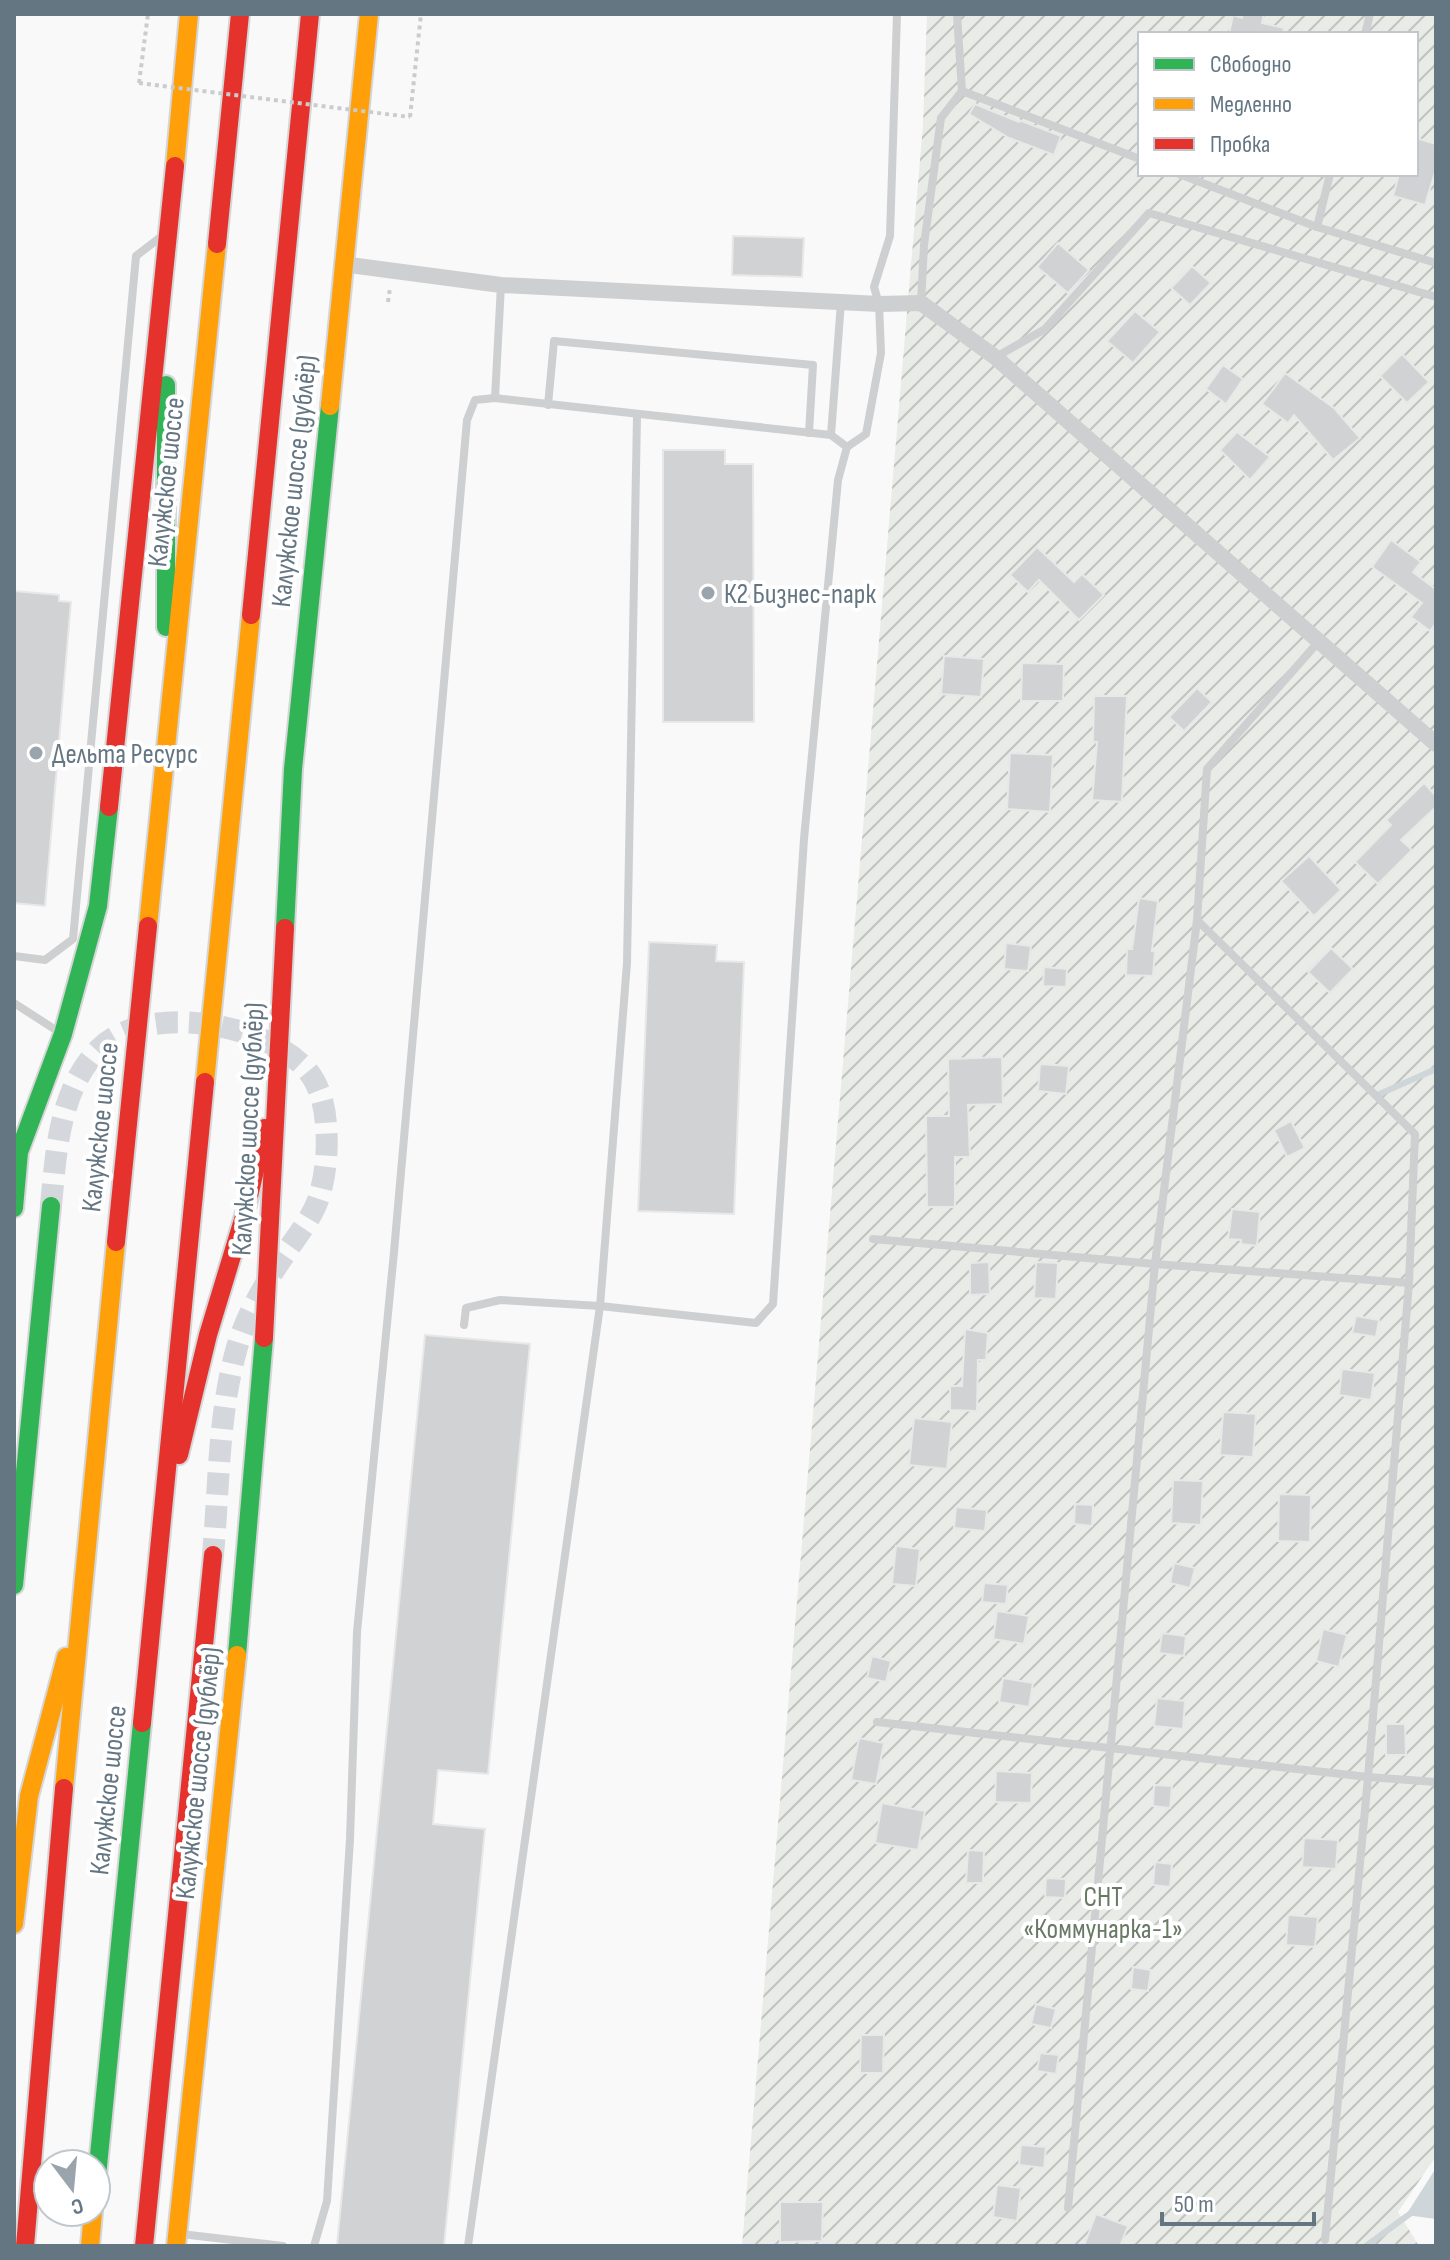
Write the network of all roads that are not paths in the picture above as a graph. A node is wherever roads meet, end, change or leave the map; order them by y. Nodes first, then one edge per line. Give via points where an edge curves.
1 (189, 14) edge
2 (240, 14) edge
3 (310, 14) edge
4 (359, 14) edge
5 (369, 14) edge
6 (897, 14) edge
7 (957, 14) edge
8 (362, 75) junction
9 (962, 91) junction
10 (1138, 158) edge
11 (1184, 176) edge
12 (1330, 176) edge
13 (1317, 227) junction
14 (169, 230) junction
15 (1436, 263) edge
16 (342, 264) junction
17 (166, 268) junction
18 (501, 285) junction
19 (1436, 297) edge
20 (841, 302) junction
21 (921, 303) junction
22 (879, 304) junction
23 (995, 357) junction
24 (495, 398) junction
25 (548, 405) junction
26 (637, 416) junction
27 (809, 433) junction
28 (831, 435) junction
29 (847, 447) junction
30 (1320, 640) junction
31 (166, 734) junction
32 (1436, 744) edge
33 (1197, 920) junction
34 (14, 956) edge
35 (14, 1003) edge
36 (63, 1034) junction
37 (277, 1076) junction
38 (51, 1206) tunnel mouth
39 (14, 1208) edge
40 (873, 1239) dead end
41 (1155, 1264) junction
42 (1409, 1283) junction
43 (600, 1306) junction
44 (464, 1325) dead end
45 (160, 1533) junction
46 (213, 1555) tunnel mouth
47 (14, 1585) edge
48 (80, 1602) junction
49 (877, 1722) dead end
50 (1112, 1748) junction
51 (1368, 1777) junction
52 (1436, 1782) edge
53 (14, 1924) edge
54 (100, 2148) edge
55 (1068, 2208) dead end
56 (177, 2240) edge
57 (1325, 2240) dead end
58 (25, 2246) edge
59 (144, 2246) edge
60 (283, 2246) edge
61 (314, 2246) edge
62 (468, 2246) edge

1 - 14 main road
2 - 31 main road, Калужское шоссе
3 - 45 main road, Калужское шоссе
4 - 8 main road
5 - 8 main road, Калужское шоссе (дублёр)
6 - 22 lane via 890,236 874,287
7 - 9 lane
8 - 16 main road, Калужское шоссе (дублёр)
9 - 10 lane
9 - 21 lane via 941,118
11 - 13 lane
12 - 13 lane
13 - 15 lane
14 - 17 main road
14 - 34 lane via 136,256 73,939 45,960
16 - 18 street
16 - 37 main road, Калужское шоссе (дублёр) via 293,769
17 - 31 main road
17 - 36 main road via 98,906
18 - 20 street
18 - 24 lane
19 - 23 lane via 1149,213 1045,329
20 - 22 street
20 - 28 lane
21 - 22 street
21 - 23 street
22 - 29 lane via 881,353 866,434
23 - 30 street
24 - 25 lane
24 - 61 lane via 475,400 467,420 357,1632 327,2201
25 - 26 lane
25 - 27 lane via 554,341 813,365
26 - 27 lane
26 - 43 lane via 627,963
27 - 28 lane
28 - 29 lane
29 - 43 lane via 838,480 804,839 773,1304 756,1323
30 - 32 street
30 - 33 lane via 1207,769
31 - 48 main road, Калужское шоссе
33 - 41 lane
33 - 42 lane via 1415,1134
35 - 36 lane
36 - 39 main road via 19,1152
37 - 45 main road
37 - 56 main road, Калужское шоссе (дублёр) via 267,1298 245,1576
38 - 47 main road
40 - 41 lane
41 - 42 lane
41 - 50 lane
42 - 51 lane
43 - 44 lane via 500,1300 466,1308
43 - 62 lane
45 - 54 main road, Калужское шоссе
46 - 59 main road
48 - 53 main road via 29,1796
48 - 58 main road, Калужское шоссе
49 - 50 lane
50 - 51 lane
50 - 55 lane
51 - 52 lane
51 - 57 lane
56 - 60 lane

